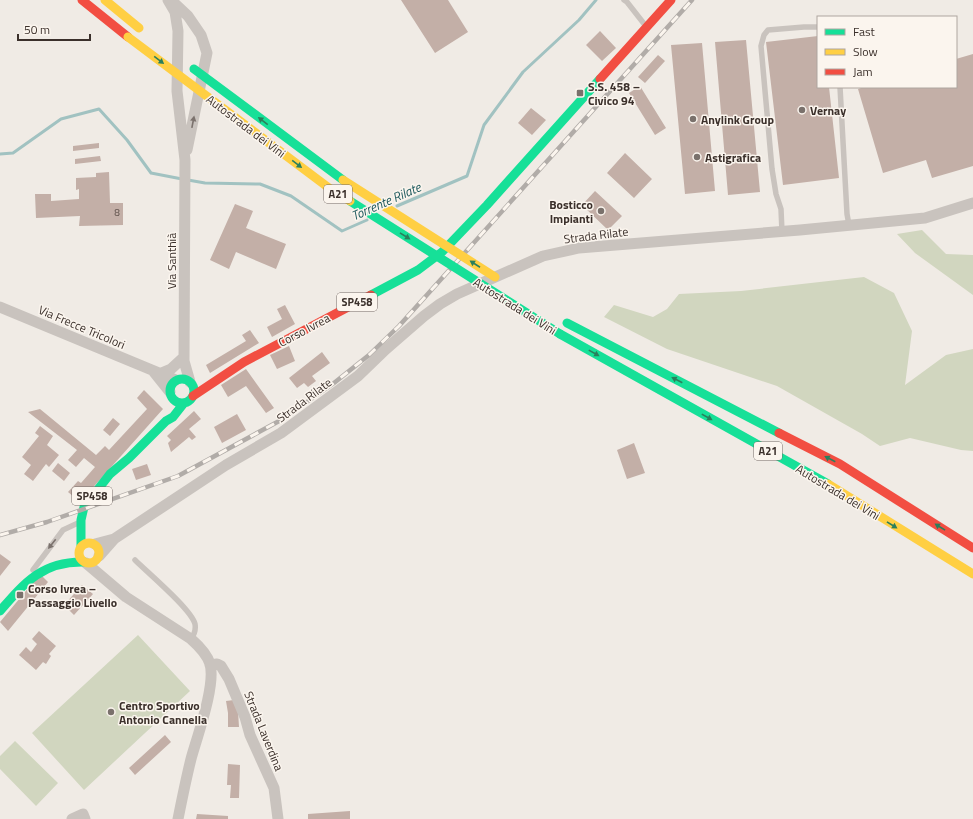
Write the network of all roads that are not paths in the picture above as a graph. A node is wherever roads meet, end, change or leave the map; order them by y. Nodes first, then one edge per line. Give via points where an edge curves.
1 (82, 0) edge
2 (105, 0) edge
3 (169, 0) edge
4 (671, 0) edge
5 (625, 1) edge
6 (646, 27) junction
7 (817, 27) edge
8 (142, 30) dead end
9 (170, 51) dead end
10 (840, 88) edge
11 (186, 160) junction
12 (973, 203) edge
13 (849, 225) junction
14 (782, 232) junction
15 (507, 285) dead end
16 (0, 307) edge
17 (564, 321) dead end
18 (184, 359) junction
19 (156, 373) junction
20 (177, 380) junction
21 (214, 382) junction
22 (191, 383) junction
23 (171, 395) junction
24 (193, 396) junction
25 (184, 403) junction
26 (166, 422) junction
27 (129, 458) junction
28 (81, 520) junction
29 (92, 538) junction
30 (114, 539) junction
31 (80, 548) junction
32 (973, 548) edge
33 (98, 558) junction
34 (135, 560) dead end
35 (85, 562) junction
36 (59, 563) junction
37 (973, 574) edge
38 (33, 577) junction
39 (103, 578) junction
40 (0, 611) edge
41 (191, 639) junction
42 (210, 665) junction
43 (72, 819) edge
44 (85, 819) edge
45 (178, 819) edge
46 (278, 819) edge

1 -> 37 main road, Autostrada dei Vini / A21, bridge via 329,188 560,334 829,485
2 - 8 main road
3 - 11 street, Via Santhià via 175,12 178,31 178,91
11 -> 3 street, Via Santhià via 207,53 201,35 188,16
4 - 6 main road, SP458
5 - 6 lane
6 - 21 main road, Corso Ivrea / SP458 via 442,252 418,270 244,362
7 - 14 lane via 768,30 761,46 772,169 781,209
15 -> 9 main road, Autostrada dei Vini / A21, bridge via 334,174
10 - 13 lane
11 - 18 street, Via Santhià
12 - 13 street, Strada Rilate via 925,218
13 - 14 street, Strada Rilate
14 - 30 street, Strada Rilate via 579,248 543,256 457,294 424,316 358,376 281,433 226,465
16 - 19 street, Via Frecce Tricolori
32 -> 17 main road, Autostrada dei Vini / A21 via 840,464
18 - 19 street via 171,369
18 - 20 street, Via Santhià
18 - 22 street, Via Santhià
19 - 20 street, Via Frecce Tricolori
19 - 23 street
20 - 22 main road, Corso Ivrea via 186,379
20 - 23 main road, Corso Ivrea via 170,387
21 - 22 main road, Corso Ivrea / SP458
21 - 24 main road, Corso Ivrea / SP458
22 - 24 main road
23 - 25 main road via 177,403
23 - 26 main road, Corso Ivrea / SP458 via 172,404
24 - 25 main road, Corso Ivrea
25 - 26 main road, Corso Ivrea / SP458
26 - 27 main road, Corso Ivrea / SP458
27 - 28 main road, Corso Ivrea / SP458 via 110,474 87,503
27 - 29 main road, Corso Ivrea / SP458 via 90,513
28 - 31 main road, Corso Ivrea / SP458
28 -> 38 lane via 63,530 34,567
29 - 30 street, Strada Rilate
29 - 31 main road
29 - 33 main road, Corso Ivrea / SP458 via 99,551
30 - 33 street, Strada Rilate
31 - 35 main road, Corso Ivrea / SP458 via 80,557
31 - 36 main road
33 - 35 main road via 92,563
33 - 39 street
34 - 41 lane via 193,619 195,634
35 - 36 main road
35 - 39 street
36 - 38 main road via 49,566
38 - 40 main road
39 - 41 street via 126,597
41 - 42 street via 199,646
42 - 45 street via 210,687
42 - 46 street, Strada Laverdina via 221,666 229,680 274,788
43 - 44 street via 83,814

